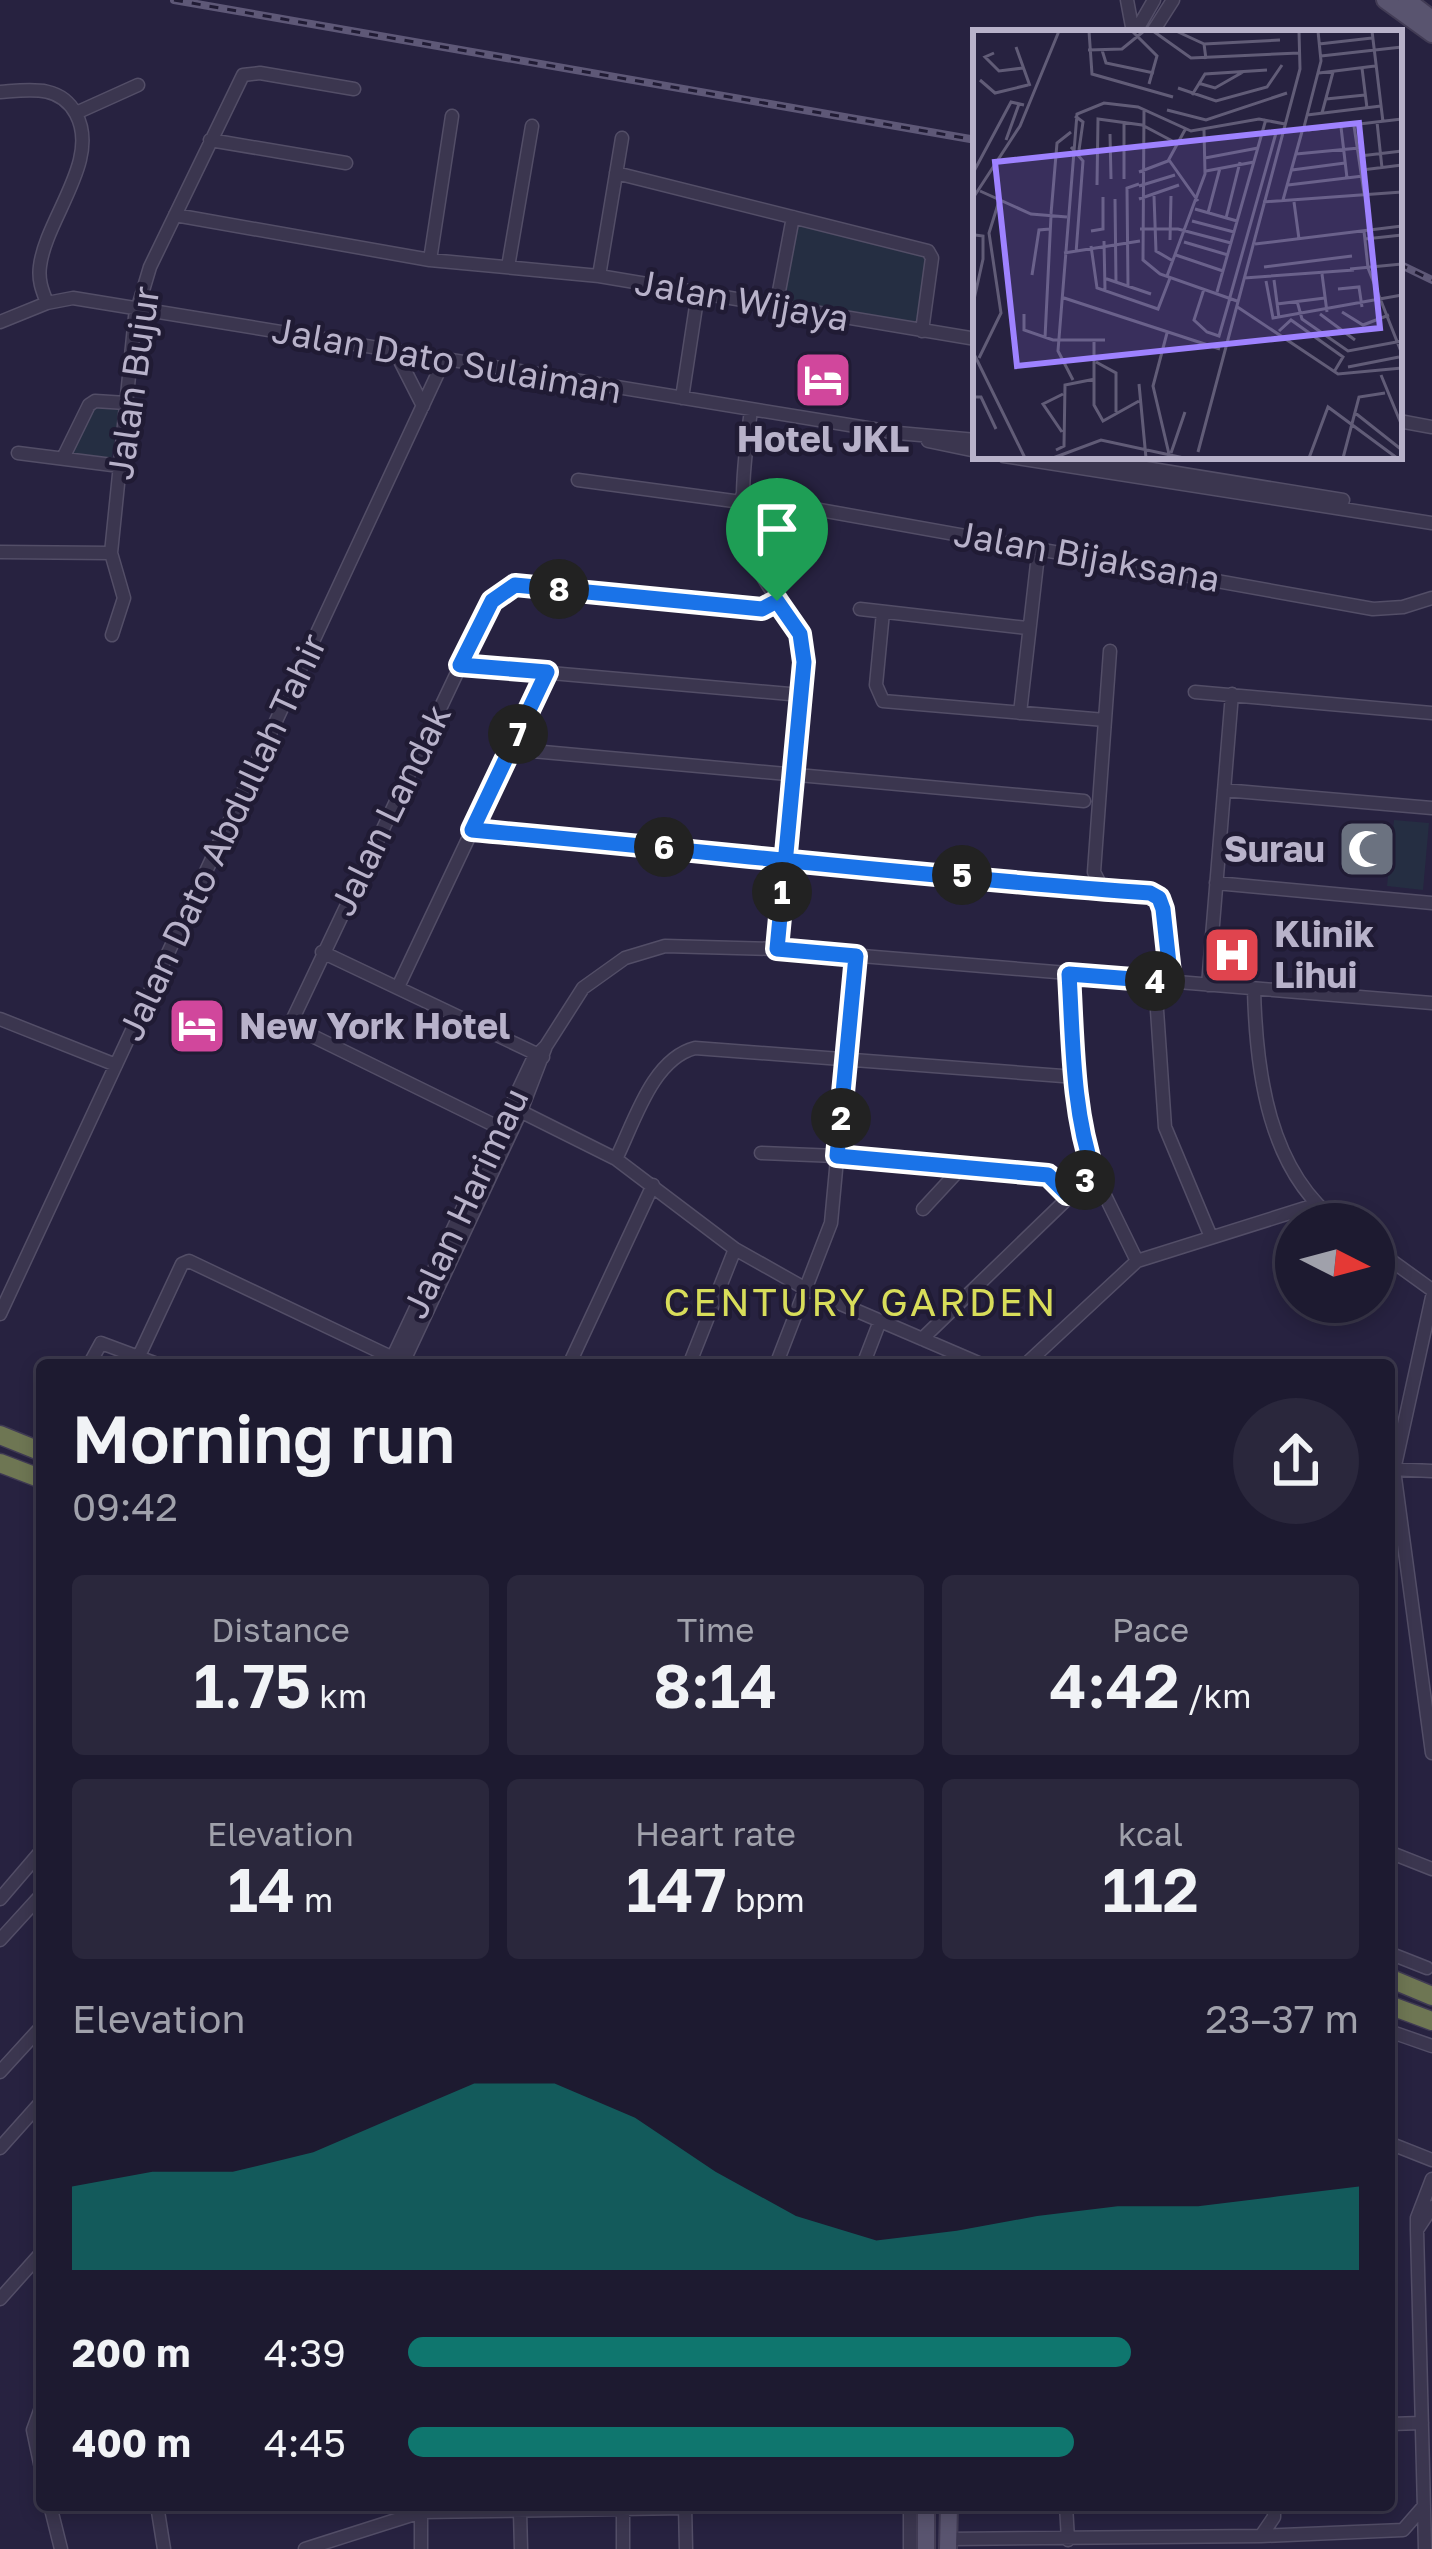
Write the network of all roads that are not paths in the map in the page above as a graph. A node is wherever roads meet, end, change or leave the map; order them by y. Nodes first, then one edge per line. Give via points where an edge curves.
1 (1127, 0) edge
2 (1154, 0) edge
3 (1173, 0) edge
4 (1385, 0) edge
5 (1408, 0) edge
6 (1432, 19) edge
7 (1133, 30) edge
8 (1136, 30) edge
9 (1150, 30) edge
10 (1152, 30) edge
11 (1432, 34) edge
12 (138, 85) dead end
13 (354, 89) dead end
14 (0, 92) edge
15 (76, 113) junction
16 (452, 116) dead end
17 (532, 126) dead end
18 (622, 138) dead end
19 (210, 140) junction
20 (346, 163) dead end
21 (616, 173) junction
22 (175, 215) junction
23 (793, 217) junction
24 (430, 260) junction
25 (508, 267) junction
26 (598, 276) junction
27 (698, 293) junction
28 (47, 303) junction
29 (138, 307) junction
30 (776, 307) junction
31 (0, 322) edge
32 (922, 331) junction
33 (973, 339) edge
34 (395, 351) junction
35 (444, 360) junction
36 (682, 398) junction
37 (125, 403) junction
38 (423, 406) junction
39 (751, 410) junction
40 (1402, 422) edge
41 (1432, 427) edge
42 (898, 433) junction
43 (973, 440) edge
44 (973, 451) edge
45 (18, 453) dead end
46 (63, 458) junction
47 (1024, 459) edge
48 (1089, 459) edge
49 (120, 466) junction
50 (578, 480) dead end
51 (742, 499) junction
52 (1432, 519) edge
53 (1039, 546) junction
54 (0, 552) edge
55 (111, 554) junction
56 (1432, 598) edge
57 (777, 601) junction
58 (860, 609) dead end
59 (883, 611) junction
60 (1027, 628) junction
61 (112, 634) dead end
62 (1110, 651) dead end
63 (460, 665) junction
64 (547, 672) junction
65 (1195, 692) dead end
66 (1232, 694) junction
67 (801, 695) junction
68 (1020, 713) junction
69 (1432, 713) edge
70 (1105, 720) junction
71 (510, 749) junction
72 (794, 775) junction
73 (1224, 790) junction
74 (1084, 801) dead end
75 (1432, 808) edge
76 (472, 830) junction
77 (784, 859) junction
78 (1094, 872) junction
79 (1216, 884) junction
80 (1081, 886) junction
81 (1102, 888) junction
82 (1432, 903) edge
83 (777, 949) junction
84 (322, 952) junction
85 (856, 956) junction
86 (1069, 974) junction
87 (1155, 981) junction
88 (1171, 982) junction
89 (1208, 985) junction
90 (398, 987) junction
91 (1254, 989) junction
92 (1432, 1004) edge
93 (0, 1019) edge
94 (542, 1053) junction
95 (846, 1058) junction
96 (116, 1064) junction
97 (1076, 1077) junction
98 (515, 1109) junction
99 (500, 1129) junction
100 (761, 1153) dead end
101 (837, 1156) junction
102 (616, 1160) junction
103 (961, 1168) junction
104 (1094, 1173) junction
105 (653, 1185) junction
106 (1067, 1194) junction
107 (1315, 1203) edge
108 (923, 1209) dead end
109 (1275, 1217) edge
110 (1211, 1237) junction
111 (735, 1249) junction
112 (1137, 1261) junction
113 (1395, 1264) edge
114 (1430, 1269) edge
115 (806, 1289) junction
116 (1428, 1290) edge
117 (0, 1314) edge
118 (880, 1321) junction
119 (922, 1339) junction
120 (139, 1357) junction
121 (92, 1359) edge
122 (144, 1359) edge
123 (387, 1359) edge
124 (397, 1359) edge
125 (397, 1359) edge
126 (572, 1359) edge
127 (690, 1359) edge
128 (778, 1359) edge
129 (865, 1359) edge
130 (953, 1359) edge
131 (1031, 1359) edge
132 (1395, 1450) edge
133 (0, 1463) edge
134 (1395, 1469) edge
135 (1432, 1471) edge
136 (36, 1477) edge
137 (1395, 1497) edge
138 (1432, 1753) edge
139 (1395, 1856) edge
140 (36, 1860) edge
141 (1431, 1867) edge
142 (0, 1899) edge
143 (36, 1901) edge
144 (0, 1940) edge
145 (1395, 1956) edge
146 (1427, 1969) dead end
147 (1395, 1981) edge
148 (1432, 1996) edge
149 (1395, 2007) edge
150 (1432, 2021) edge
151 (36, 2033) edge
152 (1395, 2033) edge
153 (1432, 2046) edge
154 (0, 2072) edge
155 (36, 2109) edge
156 (1395, 2146) edge
157 (0, 2148) edge
158 (1432, 2161) edge
159 (1432, 2179) edge
160 (1432, 2206) edge
161 (1417, 2230) junction
162 (36, 2258) edge
163 (2, 2292) edge
164 (1422, 2423) junction
165 (1395, 2424) edge
166 (1424, 2506) junction
167 (52, 2511) edge
168 (158, 2511) edge
169 (415, 2511) edge
170 (421, 2511) edge
171 (487, 2511) edge
172 (534, 2511) edge
173 (623, 2511) edge
174 (685, 2511) edge
175 (910, 2511) edge
176 (926, 2511) edge
177 (949, 2511) edge
178 (1066, 2511) edge
179 (1274, 2511) edge
180 (520, 2512) junction
181 (1402, 2530) junction
182 (1292, 2534) junction
183 (1261, 2536) junction
184 (1068, 2540) junction
185 (1203, 2543) edge
186 (949, 2544) edge
187 (1103, 2544) edge
188 (61, 2549) edge
189 (164, 2549) edge
190 (305, 2549) edge
191 (421, 2549) edge
192 (520, 2549) edge
193 (623, 2549) edge
194 (686, 2549) edge
195 (910, 2549) edge
196 (926, 2549) edge
197 (1423, 2549) edge

1 - 7 street
2 - 8 street
2 - 9 street
3 - 10 street
4 - 11 main road
5 - 6 main road
12 - 15 street
13 - 19 street, Jalan Bujur via 248,74
14 - 15 street via 47,91
15 - 28 street via 85,146 44,244 39,269
16 - 24 street
17 - 25 street
18 - 21 street
19 - 20 street
19 - 22 street, Jalan Bujur
21 - 23 street
21 - 26 street
22 - 24 street, Jalan Wijaya
22 - 29 street, Jalan Bujur
23 - 30 street
23 - 32 street via 928,251
24 - 25 street, Jalan Wijaya
25 - 26 street, Jalan Wijaya
26 - 27 street, Jalan Wijaya
27 - 30 street, Jalan Wijaya
27 - 36 street
28 - 29 street, Jalan Dato Sulaiman via 73,298
28 - 31 street, Jalan Dato Sulaiman
29 - 34 street, Jalan Dato Sulaiman
29 - 37 street, Jalan Bujur
30 - 32 street, Jalan Wijaya
32 - 33 street, Jalan Wijaya
34 - 35 street, Jalan Dato Sulaiman
34 - 38 street
35 - 36 street, Jalan Dato Sulaiman
35 - 38 street, Jalan Dato Abdullah Tahir
36 - 39 street, Jalan Dato Sulaiman
37 - 46 street via 89,405
37 - 49 street, Jalan Bujur
38 - 96 street, Jalan Dato Abdullah Tahir
39 - 42 street, Jalan Dato Sulaiman
39 - 51 street
40 - 41 street
42 - 43 street, Jalan Dato Sulaiman
42 - 44 street, Jalan Dato Sulaiman
45 - 46 street
46 - 49 street
47 - 52 street
48 - 52 street
49 - 55 street, Jalan Bujur
50 - 51 street, Jalan Bijaksana
51 - 53 street, Jalan Bijaksana
51 - 57 street via 746,535
53 - 56 street, Jalan Bijaksana via 1373,609
53 - 60 street
54 - 55 street
55 - 61 street, Jalan Bujur via 124,598
57 - 63 street, Jalan Landak via 762,609 515,585 492,601
57 - 67 street via 803,647
58 - 59 street
59 - 60 street
59 - 68 street via 876,685 883,701
60 - 68 street
62 - 70 street
63 - 64 street
63 - 84 street, Jalan Landak
64 - 67 street
64 - 71 street
65 - 66 street
66 - 69 street
66 - 73 street
67 - 72 street
68 - 70 street
70 - 78 street
71 - 72 street
71 - 76 street
72 - 74 street
72 - 77 street
73 - 75 street
73 - 79 street
76 - 77 street
76 - 90 street
77 - 80 street
77 - 83 street
78 - 80 street
78 - 81 street
79 - 82 street
79 - 89 street
80 - 81 street
81 - 88 street via 1159,898
83 - 85 street, Jalan Harimau
83 - 94 street, Jalan Harimau via 690,944 625,958 583,988
84 - 90 street
84 - 99 street, Jalan Landak via 290,1025
85 - 86 street, Jalan Harimau
85 - 95 street
86 - 87 street, Jalan Harimau
86 - 97 street
87 - 88 street, Jalan Harimau
87 - 110 street via 1165,1127
88 - 89 street, Jalan Harimau
89 - 91 street, Jalan Harimau
90 - 94 street
91 - 92 street, Jalan Harimau
91 - 107 street via 1265,1106
93 - 96 street
94 - 98 street, Jalan Harimau
95 - 97 street
95 - 101 street
95 - 102 street via 684,1051 661,1071
96 - 117 street, Jalan Dato Abdullah Tahir
97 - 104 street
98 - 99 street, Jalan Harimau
98 - 102 street
98 - 125 street, Jalan Harimau
99 - 124 street, Jalan Harimau
100 - 101 street
101 - 103 street
101 - 115 street via 831,1222
102 - 105 street
103 - 106 street via 1048,1175
103 - 108 street
104 - 106 street
104 - 112 street
105 - 111 street
105 - 126 street
106 - 119 street
109 - 110 street
110 - 112 street
111 - 115 street
111 - 127 street
112 - 131 street
113 - 116 street
114 - 116 street
115 - 118 street
115 - 128 street
116 - 132 street
118 - 119 street
118 - 129 street
119 - 130 street
120 - 121 street via 101,1343
120 - 122 street
120 - 123 street via 189,1261
133 - 136 highway
134 - 135 street
137 - 138 street
139 - 141 street
140 - 142 street
143 - 144 street
145 - 146 street
147 - 148 highway
149 - 150 highway
151 - 154 street
152 - 153 street
155 - 157 street
156 - 158 street
159 - 161 street
160 - 161 street
161 - 164 street
162 - 163 street
164 - 165 street
164 - 166 street
166 - 181 street
166 - 197 street
167 - 188 street
168 - 189 street
169 - 190 street
170 - 191 street
171 - 180 street
172 - 180 street
173 - 193 street
174 - 194 street
175 - 195 street
176 - 196 main road
177 - 186 main road
178 - 184 street
179 - 182 street
179 - 183 street
180 - 192 street
181 - 182 street
181 - 197 street
182 - 183 street
183 - 185 street
184 - 186 street
184 - 187 street
185 - 187 street

